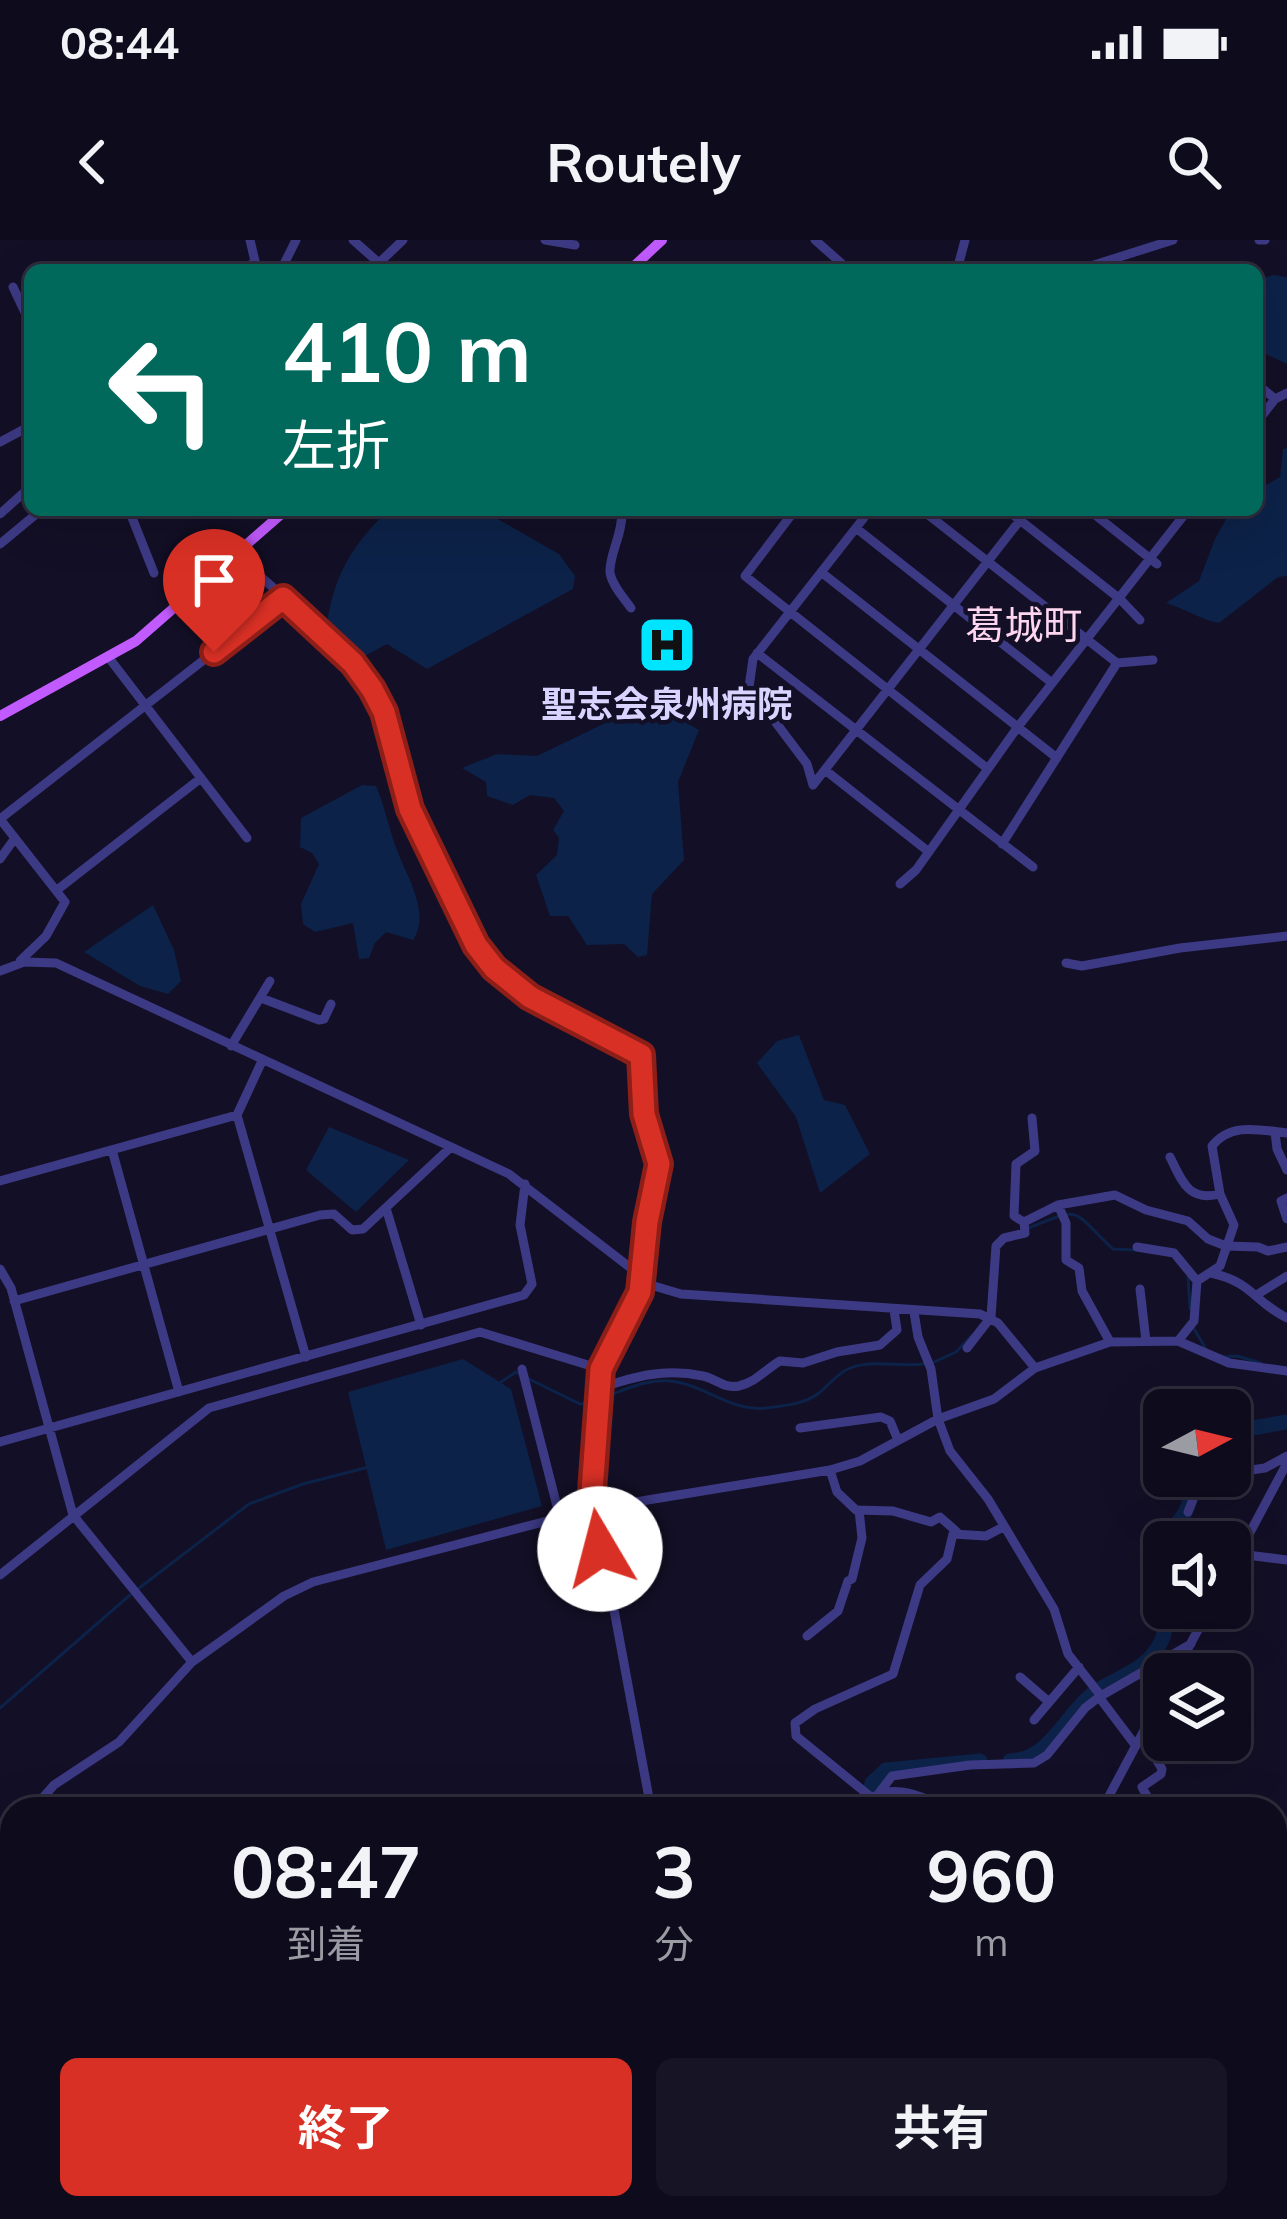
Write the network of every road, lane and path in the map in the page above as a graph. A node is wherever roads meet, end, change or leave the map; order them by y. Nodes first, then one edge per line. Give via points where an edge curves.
1 (353, 240) edge
2 (403, 240) edge
3 (544, 240) edge
4 (662, 240) edge
5 (815, 240) edge
6 (1173, 240) edge
7 (575, 245) dead end
8 (636, 264) edge
9 (842, 264) edge
10 (1097, 264) edge
11 (13, 287) dead end
12 (24, 310) edge
13 (1263, 390) edge
14 (1287, 393) edge
15 (1275, 399) junction
16 (1263, 414) edge
17 (24, 492) edge
18 (0, 514) edge
19 (34, 516) edge
20 (130, 516) edge
21 (279, 516) edge
22 (622, 516) edge
23 (790, 516) edge
24 (865, 516) edge
25 (930, 516) edge
26 (1015, 516) edge
27 (1023, 516) edge
28 (1097, 516) edge
29 (1179, 516) edge
30 (1020, 520) junction
31 (856, 528) junction
32 (0, 544) edge
33 (236, 555) junction
34 (1154, 561) junction
35 (987, 562) junction
36 (821, 572) junction
37 (154, 573) dead end
38 (283, 598) junction
39 (1120, 599) junction
40 (953, 605) junction
41 (631, 608) dead end
42 (790, 613) junction
43 (1140, 620) dead end
44 (1087, 639) junction
45 (918, 650) junction
46 (757, 652) junction
47 (109, 658) junction
48 (1153, 660) dead end
49 (1117, 663) junction
50 (1052, 683) junction
51 (888, 689) junction
52 (146, 706) junction
53 (0, 716) edge
54 (1017, 728) junction
55 (856, 730) junction
56 (1057, 758) junction
57 (988, 769) junction
58 (825, 770) junction
59 (201, 778) junction
60 (959, 810) junction
61 (0, 819) edge
62 (15, 838) junction
63 (247, 838) dead end
64 (1002, 844) junction
65 (929, 852) junction
66 (0, 859) edge
67 (1033, 867) dead end
68 (900, 884) dead end
69 (57, 890) junction
70 (1287, 936) edge
71 (1066, 963) dead end
72 (16, 965) junction
73 (0, 971) edge
74 (270, 981) dead end
75 (261, 998) junction
76 (331, 1004) dead end
77 (231, 1046) junction
78 (262, 1061) junction
79 (238, 1115) junction
80 (1033, 1118) dead end
81 (1281, 1132) edge
82 (451, 1148) junction
83 (112, 1150) junction
84 (1170, 1157) dead end
85 (1287, 1170) edge
86 (0, 1181) edge
87 (525, 1184) junction
88 (1220, 1194) junction
89 (1287, 1198) edge
90 (1058, 1205) junction
91 (386, 1208) junction
92 (1287, 1219) edge
93 (1024, 1222) junction
94 (271, 1228) junction
95 (1226, 1246) junction
96 (1137, 1247) dead end
97 (1287, 1247) edge
98 (143, 1264) junction
99 (0, 1269) edge
100 (1210, 1272) junction
101 (1287, 1276) edge
102 (642, 1278) junction
103 (1197, 1281) junction
104 (1140, 1289) dead end
105 (1258, 1294) junction
106 (14, 1301) junction
107 (894, 1310) junction
108 (914, 1312) junction
109 (991, 1317) junction
110 (1287, 1318) edge
111 (421, 1325) junction
112 (1146, 1341) junction
113 (1178, 1341) junction
114 (1110, 1342) junction
115 (967, 1348) dead end
116 (306, 1357) junction
117 (1035, 1368) junction
118 (522, 1369) dead end
119 (601, 1369) junction
120 (1287, 1371) edge
121 (599, 1388) junction
122 (178, 1392) junction
123 (938, 1419) junction
124 (50, 1428) junction
125 (800, 1428) dead end
126 (898, 1440) junction
127 (0, 1442) edge
128 (1287, 1459) edge
129 (830, 1470) junction
130 (1251, 1470) edge
131 (1194, 1497) edge
132 (593, 1510) junction
133 (859, 1510) junction
134 (1189, 1512) dead end
135 (73, 1514) junction
136 (560, 1518) junction
137 (1003, 1527) junction
138 (1251, 1530) edge
139 (957, 1532) junction
140 (1251, 1556) edge
141 (1287, 1560) edge
142 (0, 1575) edge
143 (1199, 1629) edge
144 (807, 1636) dead end
145 (1191, 1644) junction
146 (1186, 1653) edge
147 (192, 1662) junction
148 (1079, 1667) junction
149 (1020, 1677) dead end
150 (1100, 1696) junction
151 (1049, 1702) junction
152 (1034, 1720) dead end
153 (1143, 1732) edge
154 (1136, 1746) junction
155 (1158, 1761) edge
156 (875, 1794) junction
157 (44, 1797) edge
158 (649, 1797) edge
159 (872, 1797) edge
160 (922, 1797) edge
161 (1108, 1797) edge
162 (1147, 1797) edge

1 - 2 street via 379,263
3 - 7 street
4 - 8 main road
5 - 9 street
6 - 10 street
11 - 12 street
13 - 15 street
14 - 15 street
15 - 16 street
17 - 18 street
19 - 32 street
20 - 37 street
21 - 33 main road
22 - 41 street via 610,568
23 - 42 street via 745,576
24 - 31 street
25 - 35 street
26 - 30 street
27 - 30 street
28 - 34 street
29 - 34 street
30 - 35 street
30 - 39 street
31 - 36 street
31 - 40 street
33 - 38 street
33 - 47 main road
34 - 39 street
35 - 40 street
35 - 44 street
36 - 42 street
36 - 45 street
38 - 52 street
38 - 102 street via 372,689 410,809 494,968 530,997 641,1055 644,1114 659,1164
39 - 43 street
39 - 44 street
40 - 45 street
40 - 50 street
42 - 46 street
42 - 51 street
44 - 49 street
44 - 50 street
45 - 51 street
45 - 54 street
46 - 55 street
46 - 58 street via 749,687 807,764 813,785
47 - 52 street
47 - 53 main road
48 - 49 street
49 - 56 street
50 - 54 street
51 - 55 street
51 - 57 street
52 - 59 street
52 - 61 street
54 - 56 street
54 - 57 street
55 - 58 street
55 - 60 street
56 - 64 street
57 - 60 street
58 - 65 street
59 - 63 street
59 - 69 street
60 - 64 street
60 - 65 street
61 - 62 street
62 - 66 street
62 - 69 street
64 - 67 street
65 - 68 street
69 - 72 street via 64,909
70 - 71 street
72 - 73 street
72 - 77 street via 56,963
74 - 75 street
75 - 76 street via 319,1020
75 - 77 street
77 - 78 street
78 - 79 street
78 - 82 street
79 - 83 street
79 - 94 street
80 - 93 street via 1035,1151 1016,1164 1014,1216
81 - 85 street via 1277,1149
81 - 88 street via 1242,1128 1215,1140
82 - 87 street
82 - 91 street
83 - 86 street
83 - 98 street
84 - 88 street via 1187,1190
87 - 102 street
87 - 111 street via 520,1225 531,1288
88 - 95 street via 1234,1225
89 - 92 street
90 - 93 street
90 - 95 street via 1115,1195 1188,1221
90 - 114 street via 1066,1260 1078,1268
91 - 94 street via 363,1229 329,1213
91 - 111 street
93 - 109 street via 1025,1233 996,1246
94 - 98 street
94 - 116 street
95 - 97 street
95 - 100 street
96 - 103 street via 1174,1252
98 - 106 street
98 - 122 street
99 - 106 street
100 - 103 street
100 - 105 street
101 - 105 street
102 - 107 street via 681,1294
102 - 119 street
103 - 113 street via 1194,1321
104 - 112 street
105 - 110 street
106 - 124 street
107 - 108 street
107 - 121 street via 896,1330 880,1345 780,1361 739,1386 660,1371
108 - 109 street
108 - 123 street
109 - 115 street
109 - 117 street
111 - 116 street
112 - 113 street
112 - 114 street
113 - 120 street via 1228,1363
114 - 117 street
116 - 122 street
117 - 123 street via 994,1399
118 - 136 street
119 - 121 street
119 - 135 street via 480,1332 223,1402
121 - 132 street
122 - 124 street
123 - 126 street
123 - 137 street via 950,1451
124 - 127 street
124 - 135 street
125 - 126 street via 881,1417
126 - 129 street
128 - 130 street
128 - 138 street
129 - 132 street
129 - 133 street via 837,1492
131 - 134 street
132 - 136 street
132 - 158 street
133 - 139 street via 940,1517
133 - 144 street via 852,1579 838,1611
135 - 142 street
135 - 147 street
136 - 147 street via 296,1588
137 - 139 street via 986,1536
137 - 148 street
139 - 156 street via 946,1559 920,1585 893,1674 795,1723 796,1736
140 - 141 street
143 - 145 street
145 - 146 street
145 - 150 street
147 - 157 street via 119,1742
148 - 150 street
148 - 151 street
149 - 151 street
150 - 154 street
150 - 156 street via 1034,1763 892,1776
151 - 152 street
153 - 154 street
154 - 161 street
155 - 162 street via 1161,1774 1142,1787
156 - 159 street
156 - 160 street

